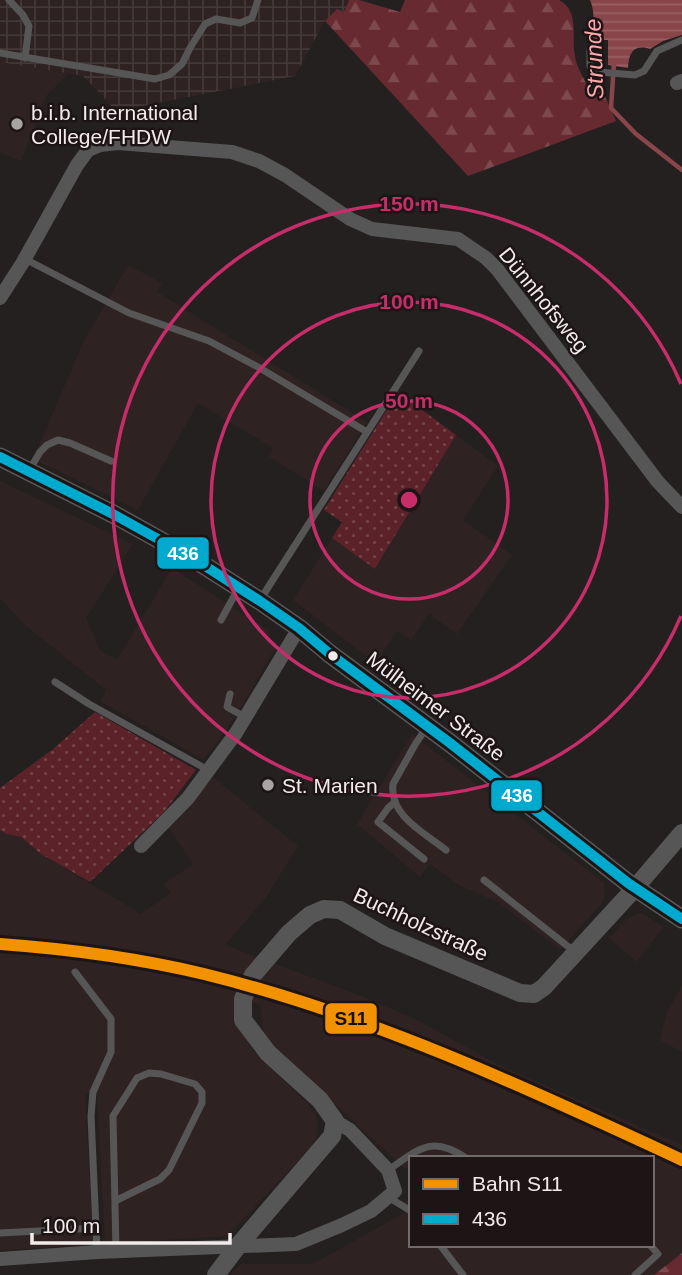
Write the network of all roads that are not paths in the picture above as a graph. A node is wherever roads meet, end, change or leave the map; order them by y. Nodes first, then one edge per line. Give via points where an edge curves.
1 (9, 0) edge
2 (258, 0) edge
3 (682, 40) edge
4 (590, 50) dead end
5 (0, 53) edge
6 (24, 58) junction
7 (25, 259) junction
8 (0, 298) edge
9 (419, 351) dead end
10 (368, 432) junction
11 (0, 457) edge
12 (111, 461) dead end
13 (28, 472) junction
14 (682, 507) edge
15 (239, 588) junction
16 (260, 601) junction
17 (221, 620) dead end
18 (299, 628) junction
19 (55, 682) dead end
20 (230, 694) dead end
21 (245, 717) junction
22 (427, 726) junction
23 (208, 771) junction
24 (395, 802) junction
25 (682, 833) edge
26 (141, 846) dead end
27 (446, 850) dead end
28 (424, 859) dead end
29 (484, 880) dead end
30 (635, 888) junction
31 (682, 919) edge
32 (576, 952) junction
33 (75, 972) dead end
34 (335, 1121) junction
35 (409, 1156) edge
36 (410, 1156) edge
37 (462, 1156) edge
38 (388, 1170) junction
39 (388, 1197) junction
40 (115, 1201) junction
41 (409, 1210) edge
42 (96, 1228) junction
43 (0, 1233) edge
44 (237, 1247) junction
45 (442, 1247) edge
46 (652, 1247) edge
47 (116, 1251) junction
48 (97, 1252) junction
49 (0, 1259) edge
50 (216, 1275) edge
51 (463, 1275) edge
52 (635, 1275) edge

1 - 6 lane via 29,26
2 - 6 lane via 252,18 240,23 216,19 205,24 182,64 155,79
3 - 4 lane via 657,51 644,71 635,75 593,70
5 - 6 lane
7 - 8 street, Dünnhofsweg
7 - 10 lane via 130,313 209,341
7 - 14 street, Dünnhofsweg via 88,150 118,144 232,152 259,161 372,229 458,239 486,258
9 - 10 lane
10 - 16 lane
11 - 13 main road, Mülheimer Straße
12 - 13 lane via 58,440 40,452
13 - 15 main road, Mülheimer Straße via 113,514
15 - 16 main road, Mülheimer Straße
15 - 17 lane
16 - 18 main road, Mülheimer Straße
18 - 21 street
18 - 22 main road, Mülheimer Straße
19 - 23 lane
20 - 21 lane via 227,707
21 - 23 street
22 - 24 lane via 393,784
22 - 30 main road, Mülheimer Straße
23 - 26 street
24 - 27 lane via 404,817
24 - 28 lane via 378,822
25 - 30 street, Buchholzstraße
29 - 32 lane
30 - 31 main road, Mülheimer Straße
30 - 32 street, Buchholzstraße
32 - 34 street, Buchholzstraße via 544,987 534,994 520,993 384,936 340,909 310,915 253,975 243,999 243,1020 268,1054 320,1100
33 - 42 lane via 111,1020 111,1052 93,1092 91,1116
34 - 38 street via 350,1130
34 - 44 street via 332,1136
35 - 38 lane
36 - 37 lane via 436,1145
38 - 39 street via 395,1191
39 - 41 lane
39 - 44 street via 371,1211 296,1244
40 - 40 lane via 113,1116 137,1078 161,1074 195,1084 202,1092 202,1102 169,1170
40 - 47 lane
42 - 43 lane
42 - 48 lane
44 - 47 street
44 - 50 street
45 - 51 lane
46 - 52 lane via 658,1254
47 - 48 street
48 - 49 street

